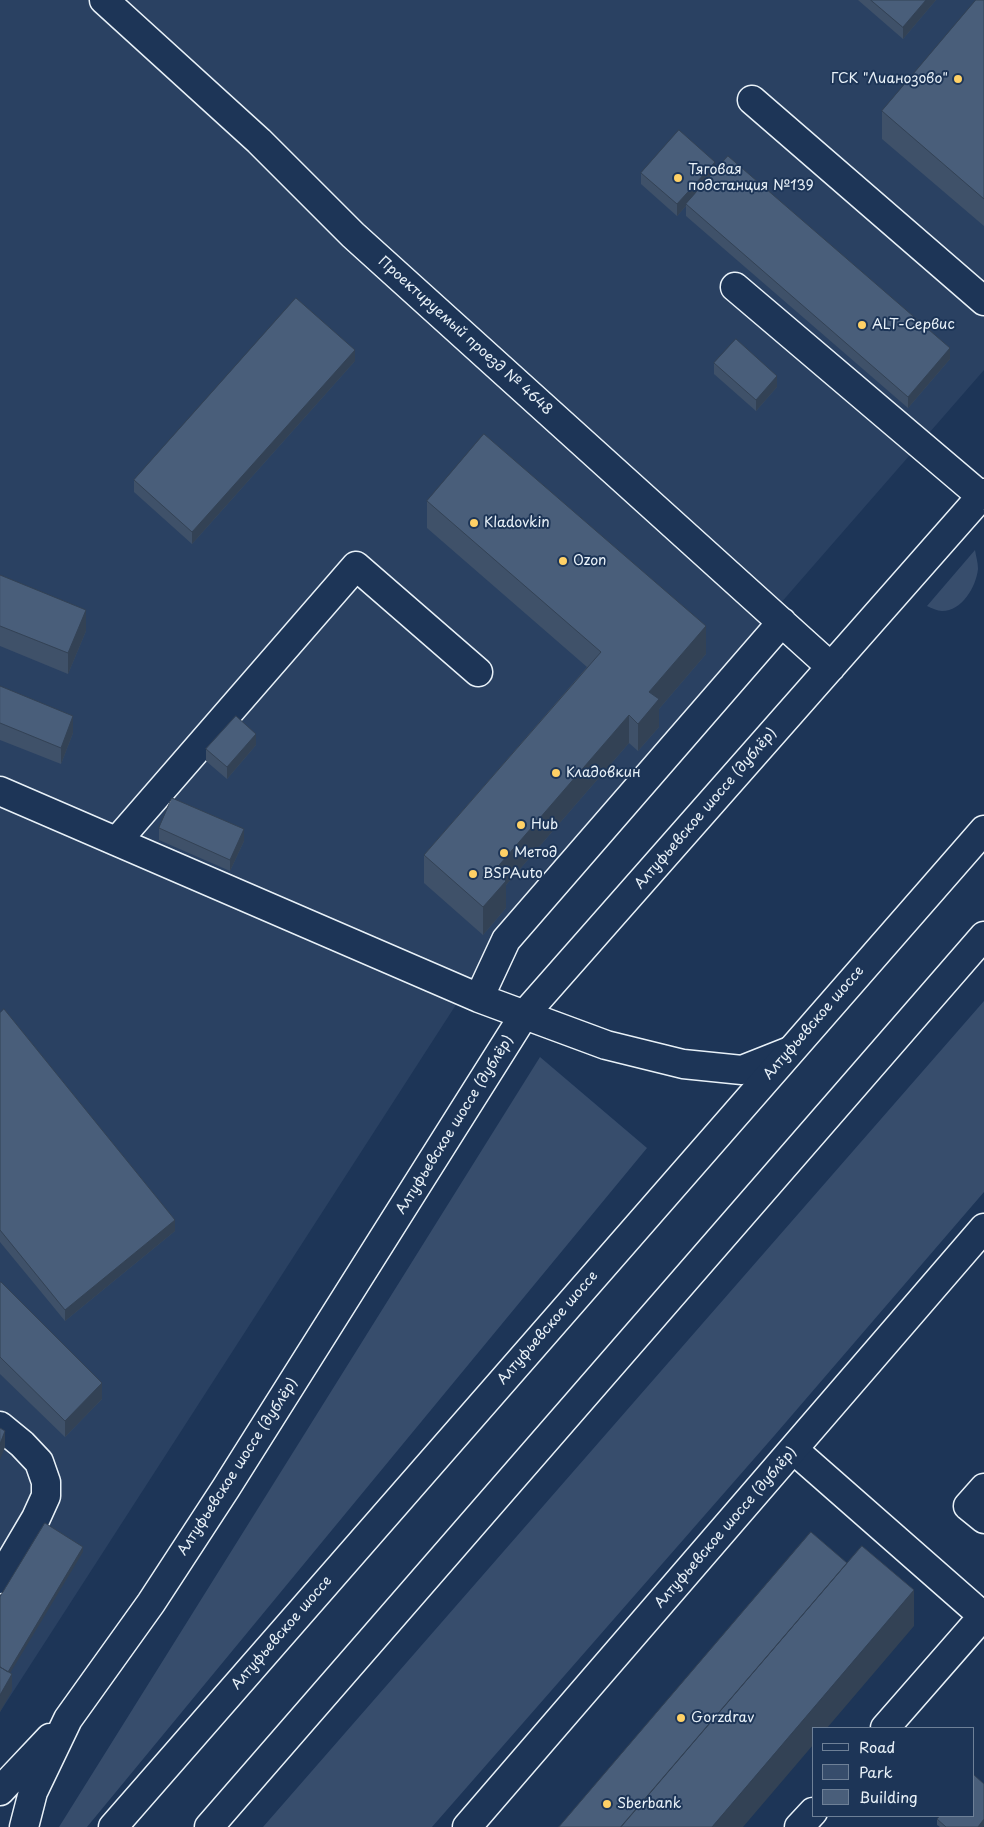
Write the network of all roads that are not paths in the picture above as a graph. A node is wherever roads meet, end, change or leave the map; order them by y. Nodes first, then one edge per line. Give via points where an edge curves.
1 (104, 0) edge
2 (752, 100) dead end
3 (735, 288) dead end
4 (984, 300) edge
5 (982, 494) edge
6 (782, 622) junction
7 (831, 667) junction
8 (478, 672) dead end
9 (0, 791) edge
10 (984, 830) edge
11 (117, 841) junction
12 (984, 936) edge
13 (479, 998) junction
14 (524, 1015) junction
15 (790, 1051) junction
16 (984, 1228) edge
17 (0, 1426) edge
18 (794, 1450) junction
19 (984, 1488) edge
20 (984, 1519) edge
21 (0, 1579) edge
22 (68, 1719) junction
23 (886, 1727) edge
24 (0, 1791) edge
25 (812, 1813) edge
26 (24, 1827) edge
27 (113, 1827) edge
28 (209, 1827) edge
29 (467, 1827) edge
30 (799, 1827) edge

1 - 6 main road, Проектируемый проезд № 4648 via 259,141 353,236
2 - 4 main road
3 - 5 main road
5 - 7 main road, Алтуфьевское шоссе (дублёр)
6 - 7 main road, Проектируемый проезд № 4648
6 - 13 main road via 506,940
7 - 14 main road, Алтуфьевское шоссе (дублёр)
8 - 11 main road via 356,566
9 - 11 main road
10 - 15 main road, Алтуфьевское шоссе
11 - 13 main road
12 - 28 main road
13 - 14 main road
14 - 15 main road via 606,1045 683,1064 742,1070
14 - 22 main road, Алтуфьевское шоссе (дублёр) via 226,1488 151,1603
15 - 27 main road, Алтуфьевское шоссе
16 - 18 main road, Алтуфьевское шоссе (дублёр)
17 - 21 main road via 40,1462 46,1496
18 - 23 main road via 983,1616
18 - 29 main road, Алтуфьевское шоссе (дублёр)
19 - 20 main road via 968,1506
22 - 24 main road
22 - 26 main road, Алтуфьевское шоссе (дублёр) via 33,1792
25 - 30 main road

